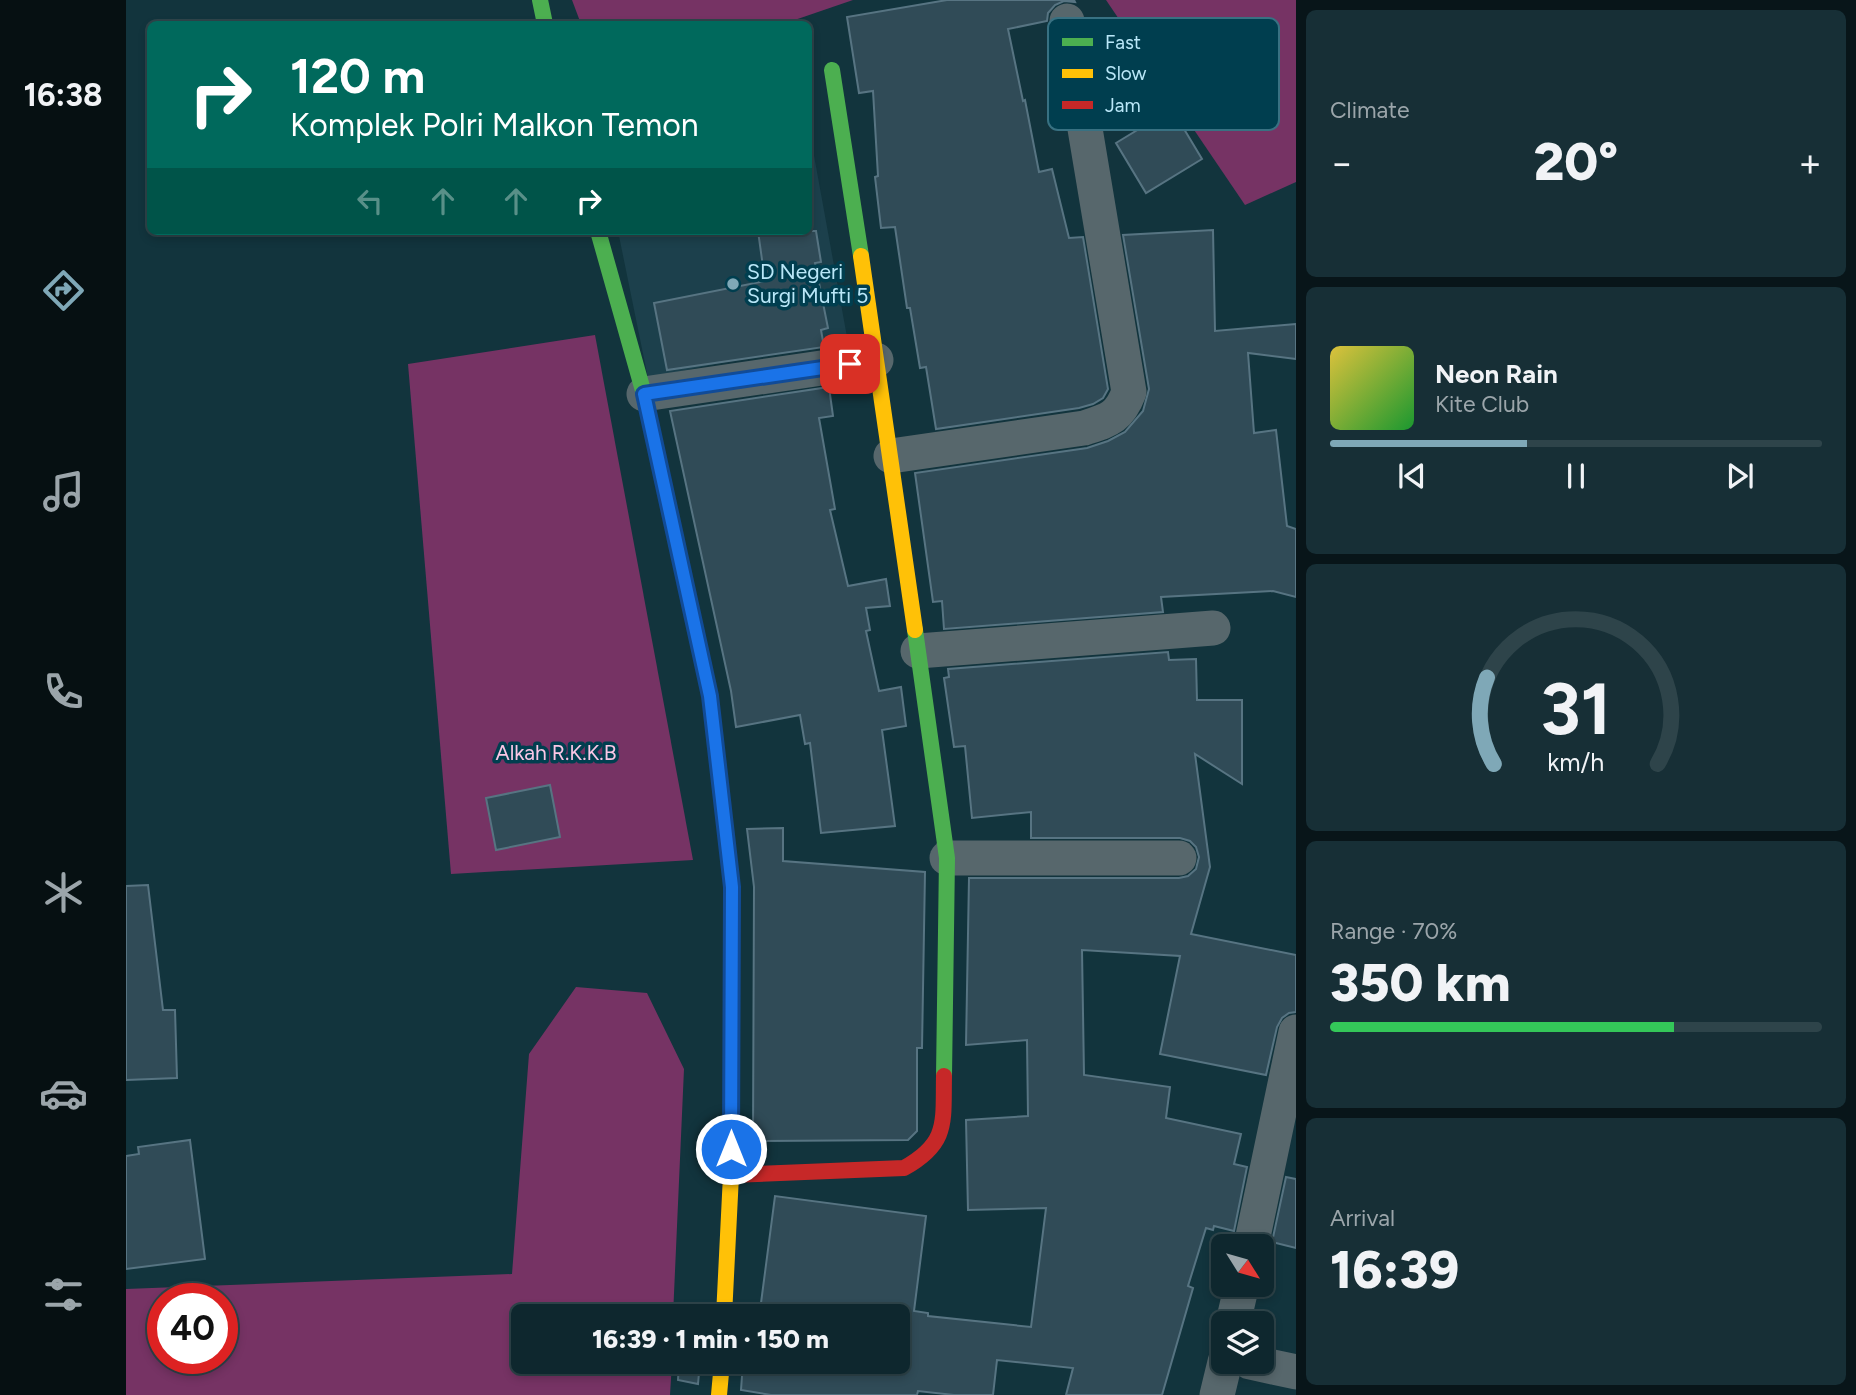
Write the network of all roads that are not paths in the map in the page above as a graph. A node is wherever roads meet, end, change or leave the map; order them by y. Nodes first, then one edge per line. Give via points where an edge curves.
1 (540, 0) edge
2 (544, 21) edge
3 (832, 70) dead end
4 (1085, 130) edge
5 (599, 235) edge
6 (876, 360) junction
7 (644, 394) junction
8 (891, 456) junction
9 (1213, 628) dead end
10 (918, 651) junction
11 (947, 858) junction
12 (1179, 858) dead end
13 (1296, 1032) edge
14 (1285, 1139) edge
15 (731, 1175) junction
16 (1255, 1234) edge
17 (725, 1304) edge
18 (1274, 1367) edge
19 (1296, 1372) edge
20 (721, 1374) edge
21 (1221, 1374) edge
22 (719, 1395) edge
23 (1217, 1395) edge

1 - 2 street
3 - 6 street
4 - 8 street via 1129,392 1123,409 1107,421 1084,428
5 - 7 street
6 - 7 street
6 - 8 street
7 - 15 street via 710,696 732,887
8 - 10 street
9 - 10 street
10 - 11 street
11 - 12 street
11 - 15 street via 940,1138 926,1156 904,1168
13 - 14 street
14 - 16 street
15 - 17 street
18 - 19 street
20 - 22 street
21 - 23 street

